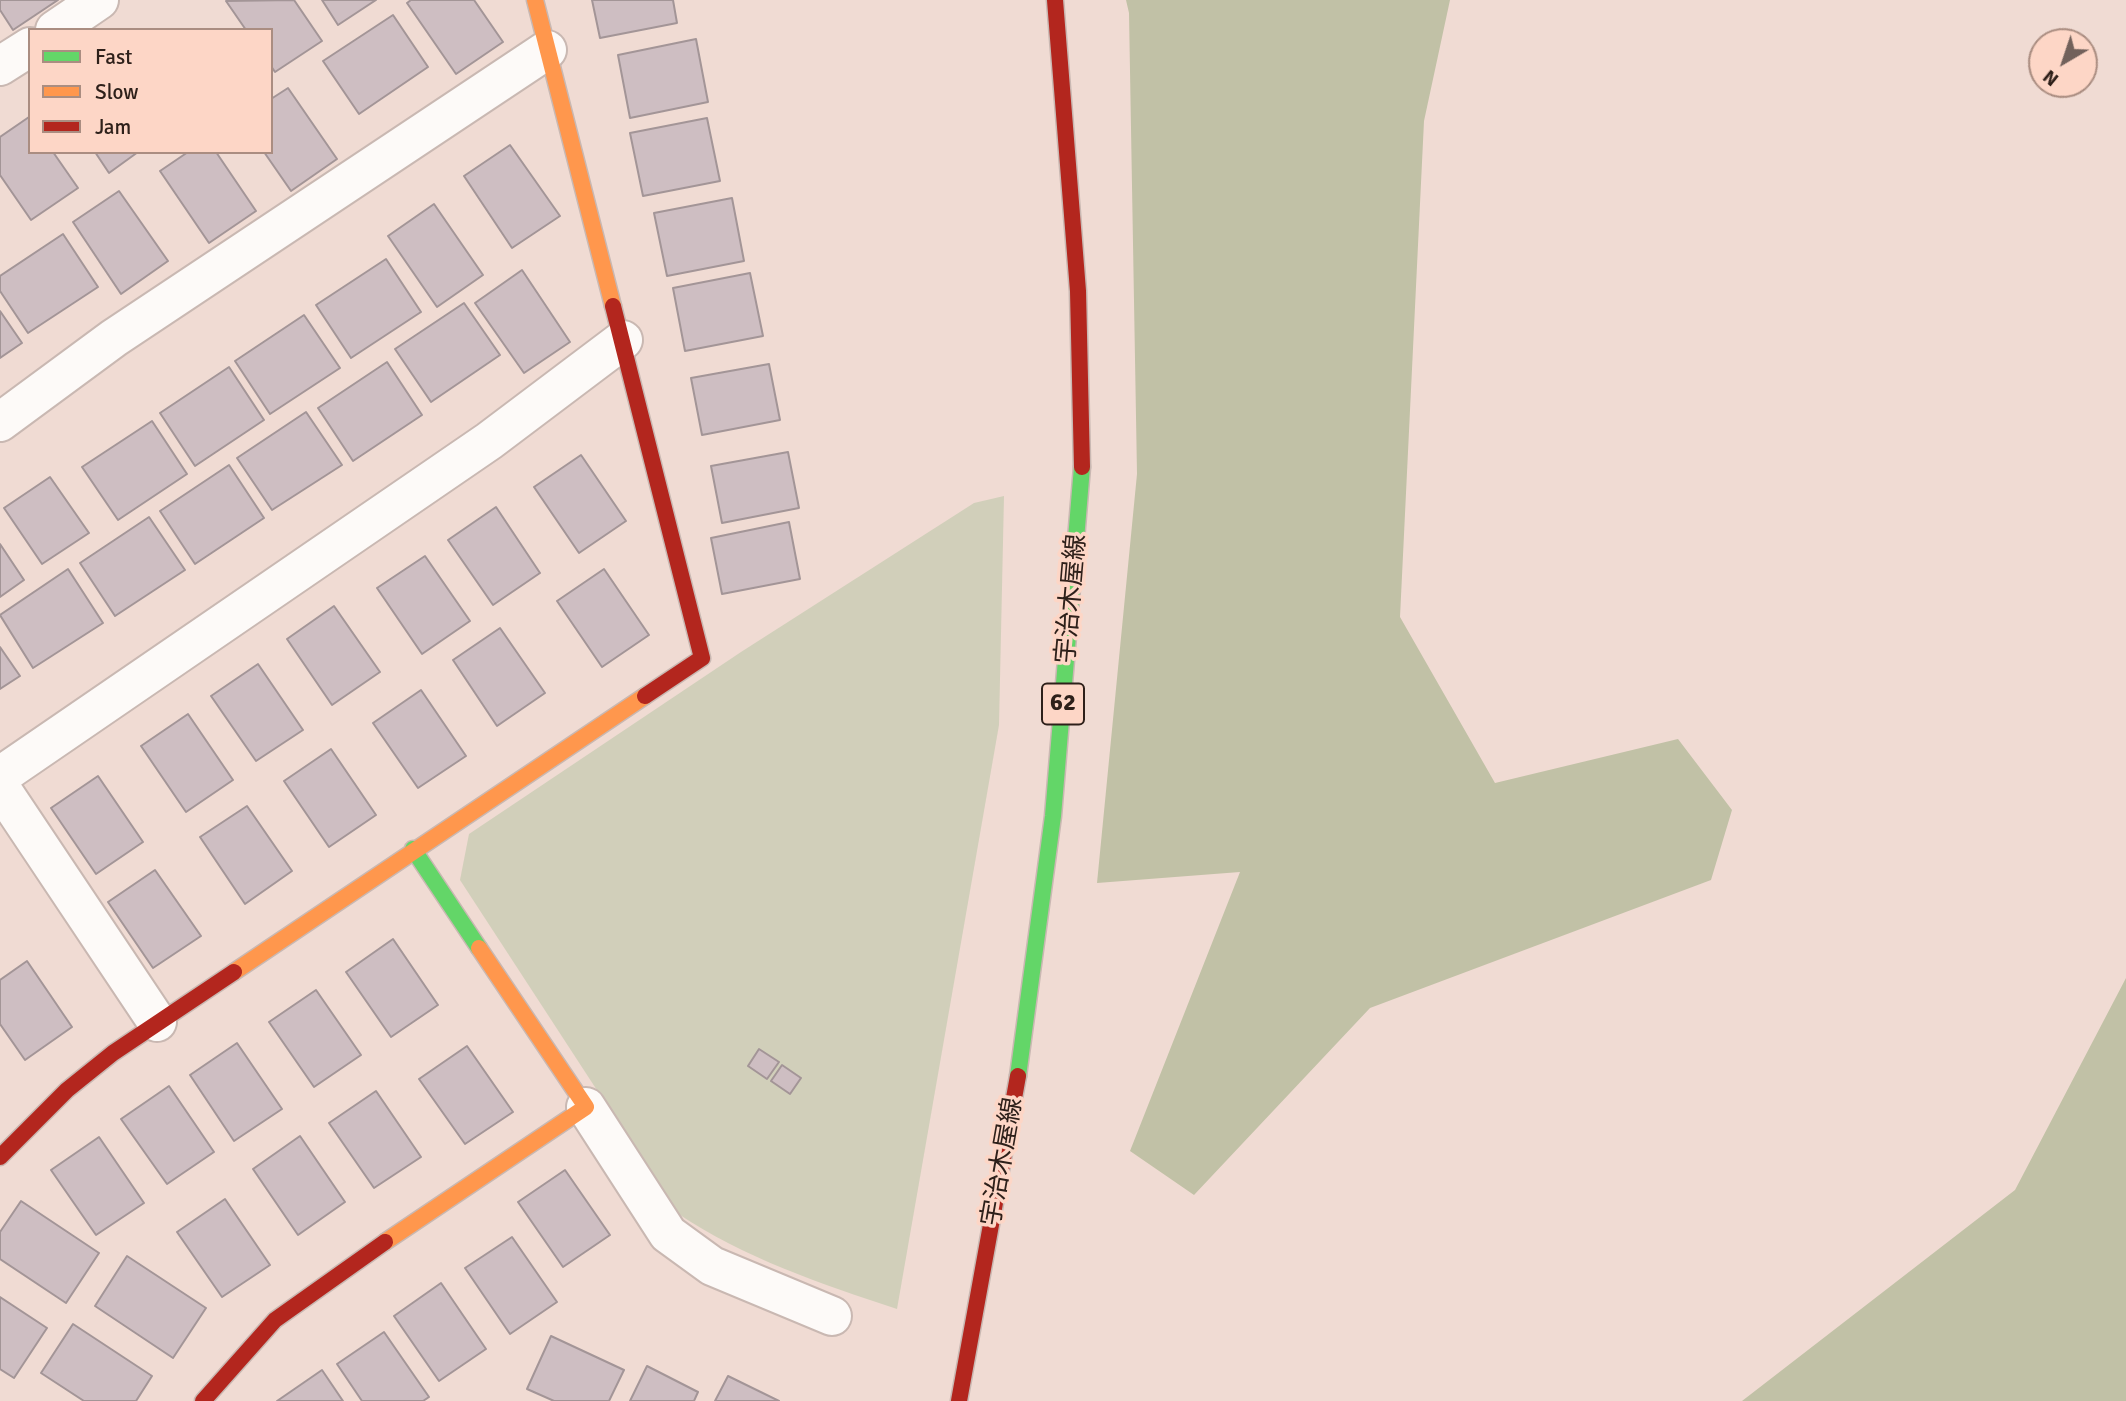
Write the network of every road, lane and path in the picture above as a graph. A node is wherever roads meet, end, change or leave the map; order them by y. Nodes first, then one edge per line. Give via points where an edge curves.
1 (99, 0) edge
2 (535, 0) edge
3 (1055, 0) edge
4 (58, 28) edge
5 (28, 48) edge
6 (547, 50) junction
7 (0, 66) edge
8 (622, 340) junction
9 (0, 422) edge
10 (0, 776) edge
11 (0, 787) edge
12 (413, 849) junction
13 (157, 1022) junction
14 (586, 1107) junction
15 (0, 1157) edge
16 (832, 1316) dead end
17 (203, 1401) edge
18 (959, 1401) edge

1 - 4 street
2 - 6 street
3 - 18 street, 宇治木屋線 / 62 via 1078,290 1082,481 1052,830 1016,1093
5 - 7 street
6 - 8 street
6 - 9 street via 114,338
8 - 10 street via 489,441
8 - 12 street via 702,658
11 - 13 street
12 - 13 street
12 - 14 street
13 - 15 street via 66,1090
14 - 16 street via 668,1234 712,1266
14 - 17 street via 315,1289 275,1320

